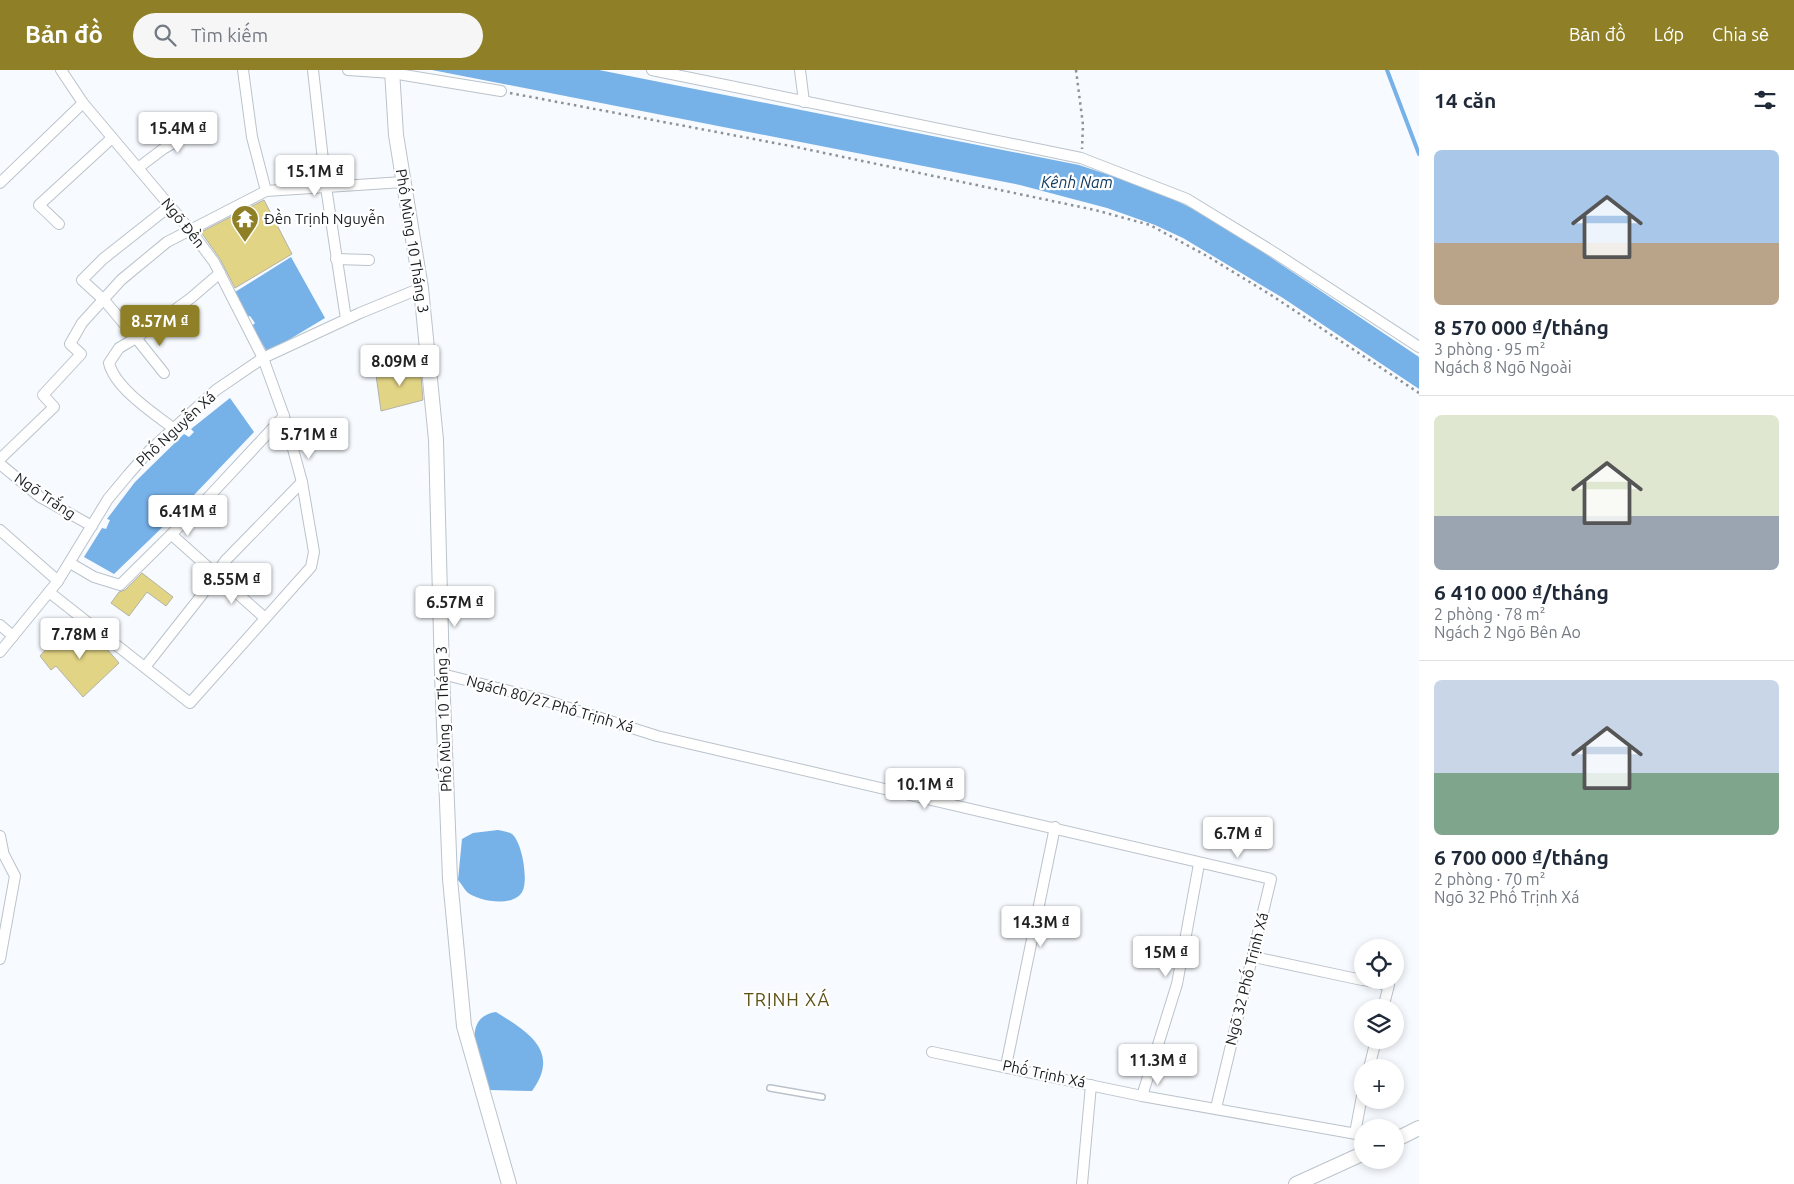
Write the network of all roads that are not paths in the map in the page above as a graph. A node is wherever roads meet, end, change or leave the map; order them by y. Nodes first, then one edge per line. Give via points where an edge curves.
1 (60, 70) edge
2 (243, 70) edge
3 (313, 70) edge
4 (348, 70) edge
5 (652, 70) edge
6 (800, 70) edge
7 (392, 72) edge
8 (501, 91) road end
9 (804, 102) junction
10 (82, 103) junction
11 (207, 124) dead end
12 (112, 138) junction
13 (138, 168) junction
14 (403, 182) junction
15 (0, 183) edge
16 (326, 187) junction
17 (266, 191) junction
18 (170, 206) junction
19 (59, 224) dead end
20 (191, 231) junction
21 (336, 258) junction
22 (369, 260) dead end
23 (220, 273) junction
24 (421, 288) junction
25 (104, 300) junction
26 (346, 319) junction
27 (136, 338) junction
28 (1419, 347) edge
29 (263, 358) junction
30 (164, 373) dead end
31 (284, 416) junction
32 (173, 428) junction
33 (0, 459) edge
34 (0, 464) edge
35 (302, 482) junction
36 (92, 526) junction
37 (0, 530) edge
38 (172, 535) junction
39 (70, 562) junction
40 (216, 574) junction
41 (58, 581) junction
42 (49, 592) junction
43 (265, 618) junction
44 (0, 625) edge
45 (13, 636) junction
46 (0, 652) edge
47 (145, 667) junction
48 (442, 674) junction
49 (1055, 827) junction
50 (0, 836) edge
51 (2, 849) edge
52 (1198, 864) junction
53 (1272, 879) joint
54 (2, 941) edge
55 (1254, 957) junction
56 (0, 960) edge
57 (1354, 978) edge
58 (932, 1052) dead end
59 (1006, 1066) junction
60 (1091, 1085) junction
61 (770, 1088) dead end
62 (1142, 1096) junction
63 (822, 1097) dead end
64 (1216, 1108) junction
65 (1419, 1128) edge
66 (1354, 1133) edge
67 (1404, 1136) edge
68 (1354, 1158) edge
69 (509, 1184) edge
70 (1082, 1184) edge
71 (1296, 1184) edge

1 - 10 street, Ngõ Đền
2 - 17 street via 252,137
3 - 16 street
4 - 7 street
5 - 9 street
6 - 9 street
7 - 8 street
7 - 14 main road, Phố Mùng 10 Tháng 3
9 - 28 street via 1081,158 1188,199
10 - 12 street, Ngõ Đền
10 - 15 street
11 - 13 street via 163,149
12 - 13 street, Ngõ Đền
12 - 19 street via 39,205
13 - 18 street, Ngõ Đền
14 - 16 street
14 - 24 main road, Phố Mùng 10 Tháng 3
16 - 17 street
16 - 21 street
17 - 20 street
18 - 20 street, Ngõ Đền
18 - 25 street via 103,259 82,280
20 - 23 street, Ngõ Đền
20 - 25 street via 166,242 121,280
21 - 22 street
21 - 26 street
23 - 27 street
23 - 29 street, Ngõ Đền
24 - 26 street, Phố Nguyễn Xá
24 - 48 main road, Phố Mùng 10 Tháng 3 via 436,440
25 - 27 street
25 - 33 street via 82,323 70,344 81,354 43,395 54,407
26 - 29 street, Phố Nguyễn Xá
27 - 30 street
27 - 32 street via 119,348 109,363 111,372 139,401
29 - 31 street, Ngõ Đền
29 - 32 street, Phố Nguyễn Xá via 216,390
31 - 35 street, Ngõ Đền
31 - 38 street
32 - 36 street, Phố Nguyễn Xá via 128,475
34 - 36 street, Ngõ Trắng via 40,497
35 - 40 street
35 - 43 street, Ngõ Đền via 314,552 311,567
36 - 39 street, Phố Nguyễn Xá
37 - 41 street
38 - 39 street via 120,585 94,577
38 - 40 street
39 - 41 street, Phố Nguyễn Xá
40 - 43 street
40 - 47 street
41 - 42 street, Phố Nguyễn Xá
42 - 45 street, Phố Nguyễn Xá
42 - 47 street
43 - 47 street via 190,703
44 - 45 street
45 - 46 street, Phố Nguyễn Xá
48 - 49 street, Ngách 80/27 Phố Trịnh Xá via 541,699 657,736
48 - 69 main road, Phố Mùng 10 Tháng 3 via 450,879 464,1026
49 - 52 street, Ngách 80/27 Phố Trịnh Xá
49 - 59 street
50 - 51 street
51 - 54 street via 15,876
52 - 53 street, Ngách 80/27 Phố Trịnh Xá
52 - 62 street via 1178,984
53 - 55 street, Ngõ 32 Phố Trịnh Xá
54 - 56 street
55 - 57 street
55 - 64 street, Ngõ 32 Phố Trịnh Xá
58 - 59 street, Phố Trịnh Xá
59 - 60 street, Phố Trịnh Xá
60 - 62 street, Phố Trịnh Xá
60 - 70 street
61 - 63 lane
62 - 64 street, Phố Trịnh Xá
64 - 66 street, Phố Trịnh Xá
65 - 67 main road
68 - 71 main road

